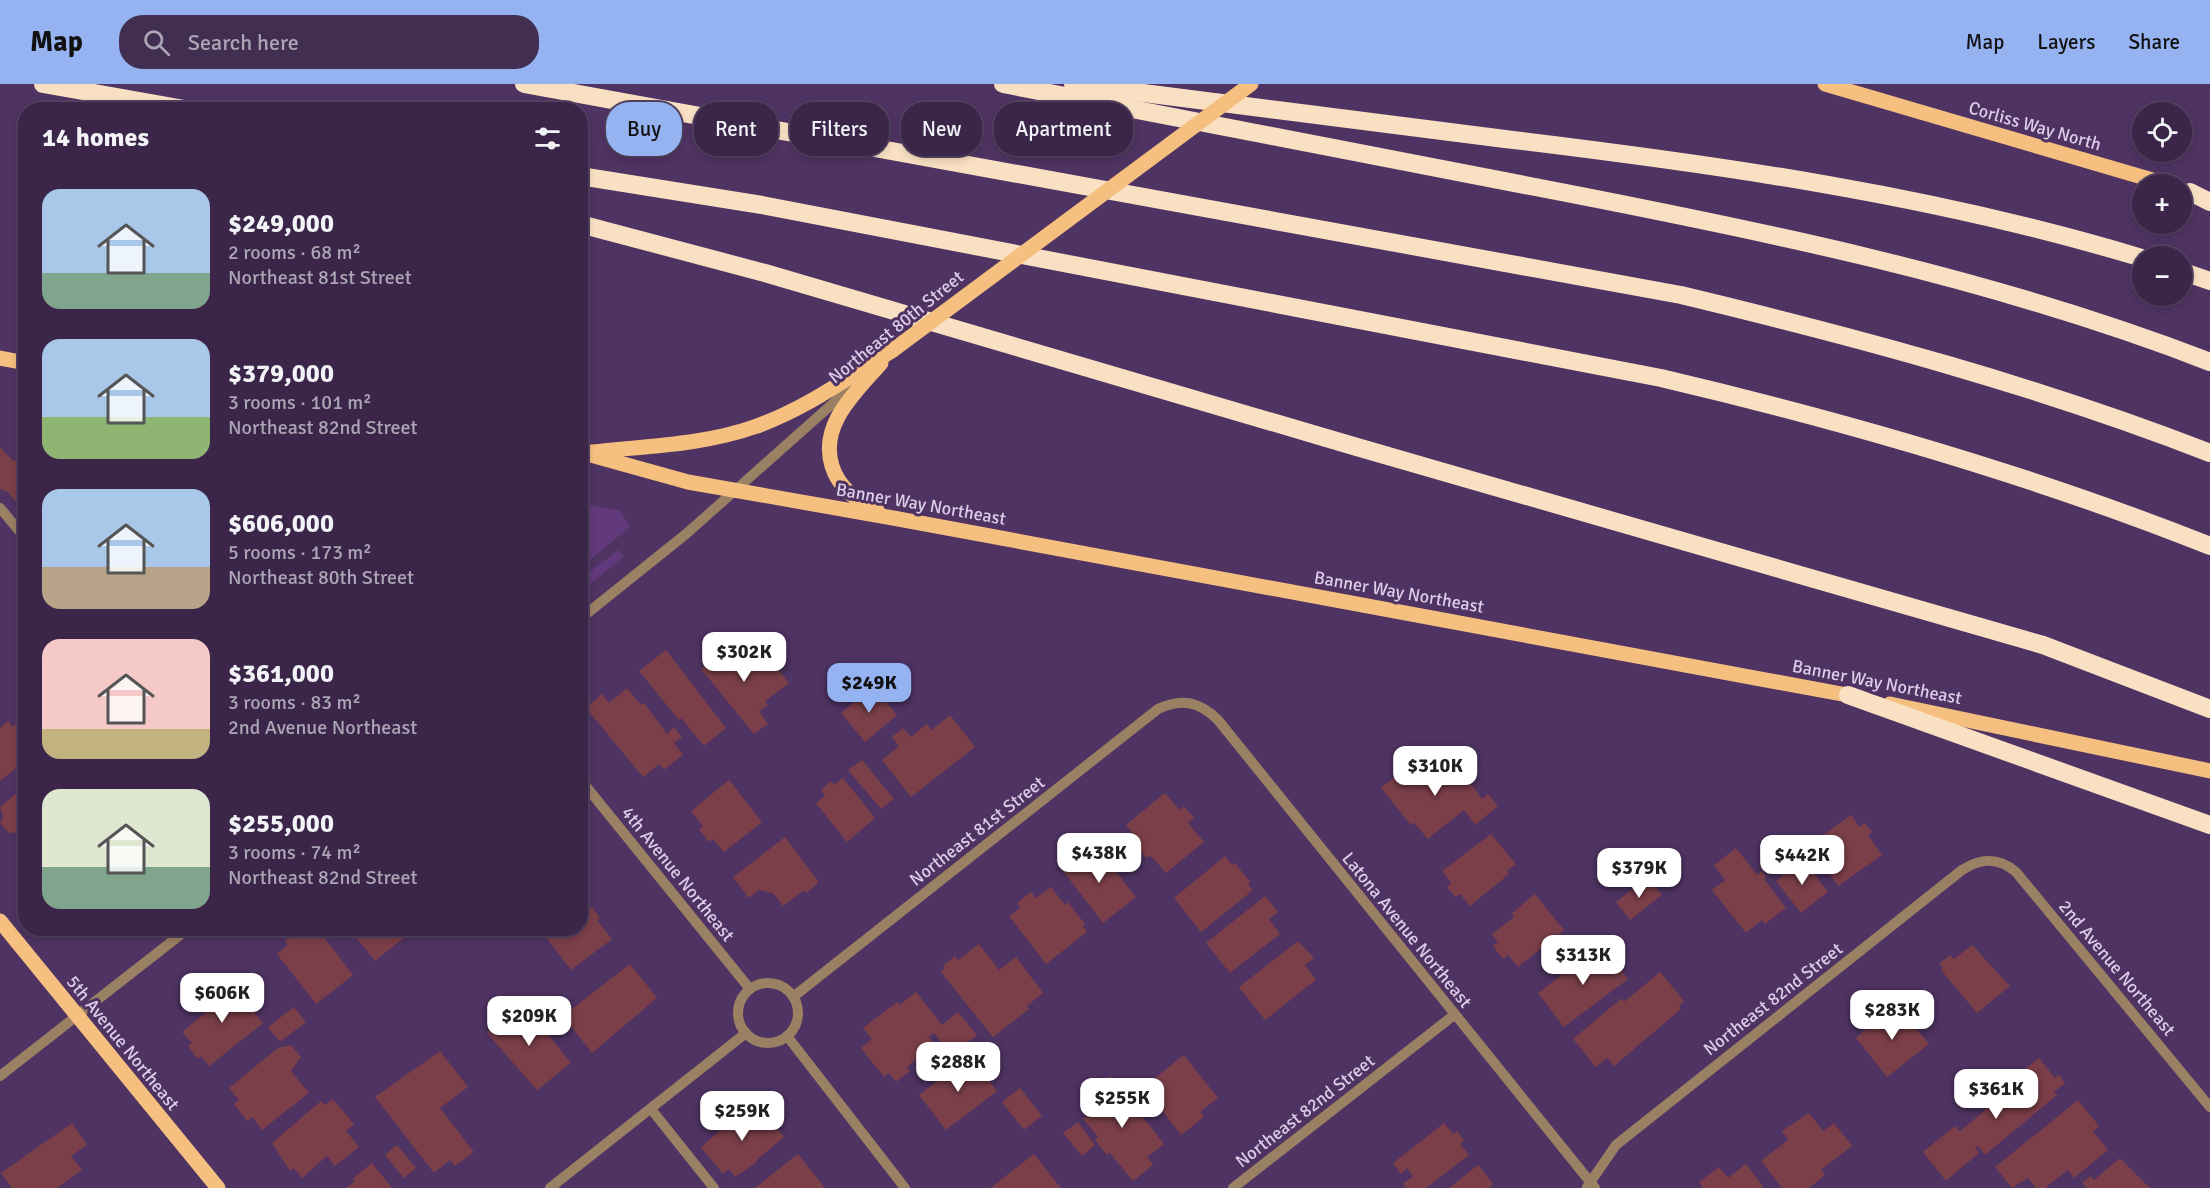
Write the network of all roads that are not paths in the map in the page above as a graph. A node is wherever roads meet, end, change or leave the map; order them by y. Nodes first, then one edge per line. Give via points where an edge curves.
1 (43, 84) edge
2 (524, 84) edge
3 (1004, 84) edge
4 (1073, 84) edge
5 (1251, 84) edge
6 (1825, 84) edge
7 (145, 102) edge
8 (2132, 174) edge
9 (588, 177) edge
10 (2192, 192) edge
11 (2192, 193) edge
12 (2210, 196) edge
13 (2210, 201) edge
14 (588, 226) edge
15 (2132, 255) edge
16 (2192, 275) edge
17 (2210, 281) edge
18 (893, 350) junction
19 (0, 358) edge
20 (18, 361) edge
21 (2210, 362) edge
22 (588, 452) edge
23 (588, 453) edge
24 (2210, 453) edge
25 (733, 491) junction
26 (0, 508) edge
27 (893, 518) junction
28 (18, 529) edge
29 (2210, 546) edge
30 (588, 613) edge
31 (1848, 695) junction
32 (1186, 701) joint
33 (2210, 709) edge
34 (2210, 771) edge
35 (588, 789) edge
36 (2210, 825) edge
37 (1990, 860) joint
38 (0, 921) edge
39 (179, 936) edge
40 (750, 989) junction
41 (793, 997) junction
42 (1454, 1015) junction
43 (76, 1017) junction
44 (746, 1033) junction
45 (787, 1036) junction
46 (0, 1076) edge
47 (2210, 1107) edge
48 (651, 1109) junction
49 (1591, 1186) edge
50 (218, 1188) edge
51 (550, 1188) edge
52 (714, 1188) edge
53 (905, 1188) edge
54 (1233, 1188) edge

1 - 7 highway
2 - 24 highway via 1681,295 1932,359
3 - 21 highway via 1826,246 2077,315
4 - 15 highway via 1683,160 1931,203
5 - 18 main road, Northeast 80th Street, bridge
6 - 8 main road, Corliss Way North
9 - 29 highway via 773,207 1661,378 1920,445 2047,486
10 - 12 main road
11 - 13 highway
14 - 33 highway via 776,276 2043,645
16 - 17 highway
18 - 22 main road via 807,404 754,428 697,441
18 - 25 street, Northeast 80th Street
18 - 27 main road via 849,399 832,428 828,453 836,476 847,491 862,504
19 - 20 main road
23 - 25 main road, Banner Way Northeast
25 - 27 main road, Banner Way Northeast
25 - 30 street, Northeast 80th Street
26 - 28 street
27 - 31 main road, Banner Way Northeast
31 - 34 main road, Banner Way Northeast
31 - 36 highway
32 - 41 street, Northeast 81st Street via 1158,709
32 - 42 street, Latona Avenue Northeast via 1202,707 1218,720
35 - 40 street, 4th Avenue Northeast
37 - 47 street, 2nd Avenue Northeast via 2016,872
37 - 49 street, Northeast 82nd Street via 1962,870 1616,1145
38 - 43 main road, 5th Avenue Northeast
39 - 43 street
40 - 41 street via 773,983
40 - 44 street via 738,1009 738,1019
41 - 45 street via 798,1018
42 - 49 street, Latona Avenue Northeast
42 - 54 street, Northeast 82nd Street
43 - 46 street
43 - 50 main road, 5th Avenue Northeast
44 - 45 street via 768,1043
44 - 48 street
45 - 53 street
48 - 51 street
48 - 52 street

